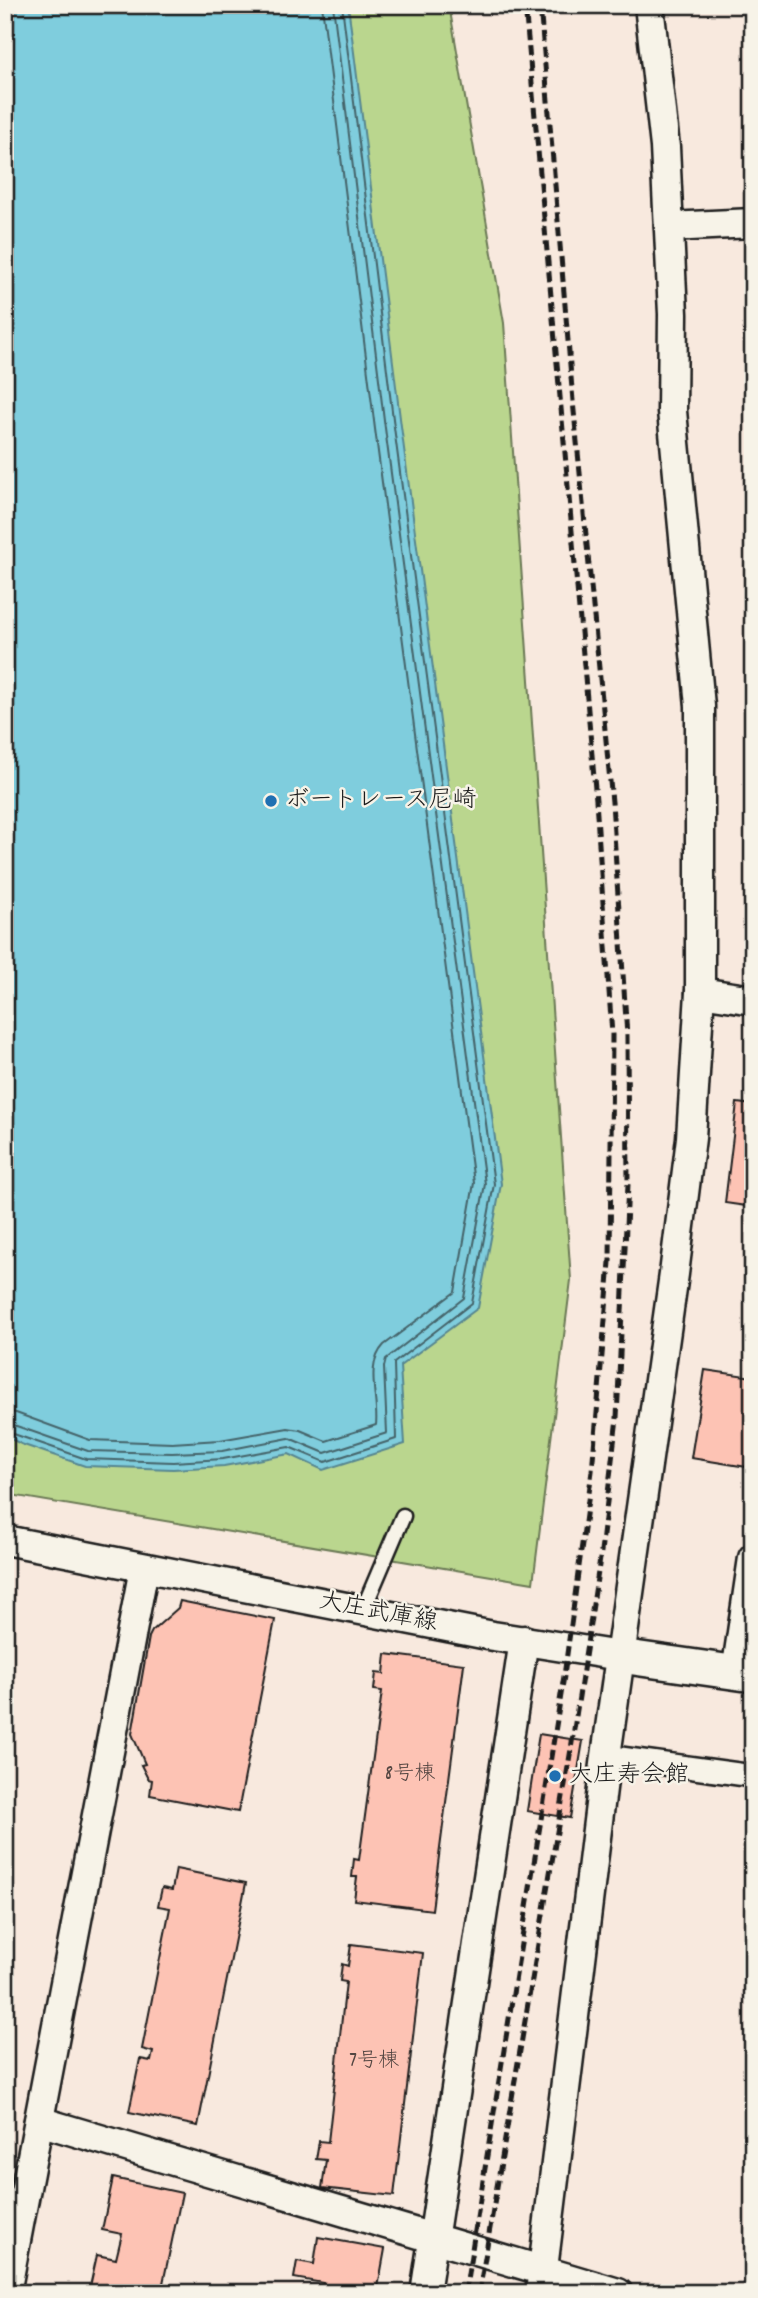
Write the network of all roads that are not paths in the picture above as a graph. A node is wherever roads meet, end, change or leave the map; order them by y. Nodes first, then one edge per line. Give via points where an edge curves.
1 (649, 5) edge
2 (753, 223) edge
3 (669, 227) junction
4 (701, 992) junction
5 (753, 1000) edge
6 (403, 1516) dead end
7 (5, 1540) edge
8 (753, 1558) edge
9 (144, 1568) junction
10 (363, 1610) junction
11 (524, 1640) junction
12 (620, 1656) junction
13 (744, 1674) edge
14 (606, 1756) junction
15 (753, 1776) edge
16 (39, 2121) junction
17 (433, 2239) junction
18 (542, 2281) edge
19 (6, 2293) edge
20 (425, 2293) edge
21 (618, 2293) edge

1 - 3 street
2 - 3 street
3 - 4 street via 672,411 700,706
4 - 5 street
4 - 12 street via 678,1247
6 - 10 lane
7 - 9 street, 大庄武庫線
8 - 13 street
9 - 10 street, 大庄武庫線
9 - 16 street
10 - 11 street, 大庄武庫線
11 - 12 street, 大庄武庫線
11 - 17 street
12 - 13 street, 大庄武庫線
12 - 14 street
14 - 15 street
14 - 18 street
16 - 17 street
16 - 19 street
17 - 18 street
17 - 20 street
18 - 21 street

